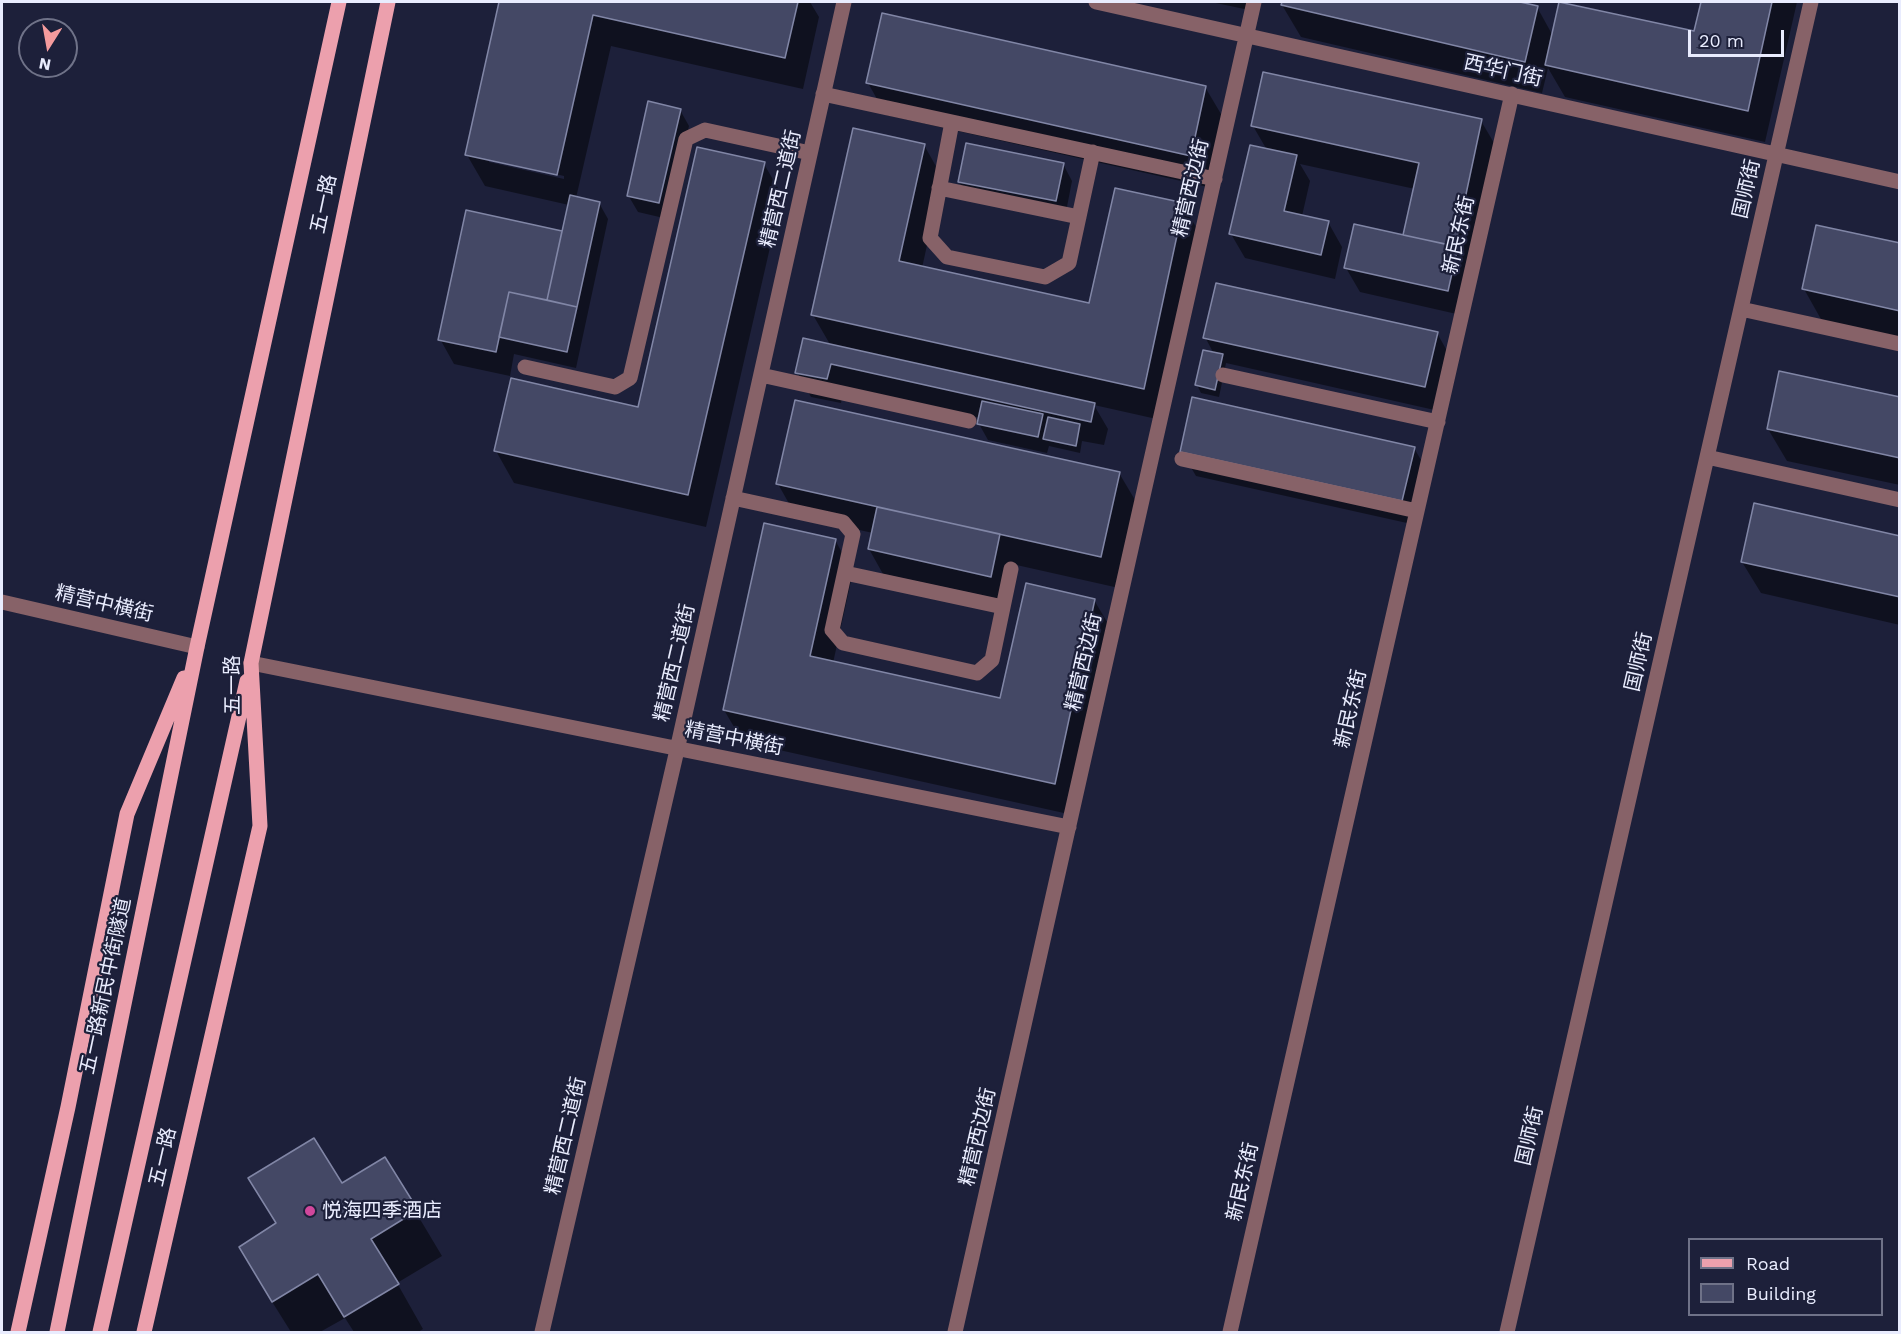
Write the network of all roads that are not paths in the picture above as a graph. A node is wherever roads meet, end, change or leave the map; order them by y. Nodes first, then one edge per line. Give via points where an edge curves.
1 (339, 2) edge
2 (388, 2) edge
3 (844, 2) edge
4 (1096, 2) edge
5 (1254, 2) edge
6 (1811, 2) edge
7 (1247, 36) junction
8 (823, 94) junction
9 (1512, 94) junction
10 (952, 122) junction
11 (1093, 152) junction
12 (810, 153) junction
13 (1776, 155) junction
14 (1215, 179) junction
15 (1899, 182) edge
16 (939, 188) junction
17 (1079, 217) junction
18 (1741, 309) junction
19 (1899, 344) edge
20 (525, 366) dead end
21 (760, 375) junction
22 (1223, 375) dead end
23 (969, 421) dead end
24 (1438, 422) junction
25 (1707, 458) junction
26 (1182, 459) dead end
27 (733, 498) junction
28 (1899, 500) edge
29 (1417, 512) junction
30 (1011, 569) dead end
31 (844, 573) junction
32 (2, 603) edge
33 (1003, 607) junction
34 (197, 647) junction
35 (251, 663) junction
36 (677, 750) junction
37 (1069, 827) junction
38 (18, 1332) edge
39 (57, 1332) edge
40 (100, 1332) edge
41 (144, 1332) edge
42 (543, 1332) edge
43 (955, 1332) edge
44 (1230, 1332) edge
45 (1507, 1332) edge

1 - 34 main road
2 - 35 main road, 五一路
3 - 8 street, 精营西二道街
4 - 7 street, 西华门街
5 - 7 street, 精营西边街
6 - 13 street, 国师街
7 - 9 street, 西华门街
7 - 14 street, 精营西边街
8 - 10 street
8 - 12 street, 精营西二道街
9 - 13 street, 西华门街
9 - 24 street, 新民东街
10 - 11 street
10 - 16 street
11 - 14 street
11 - 17 street
12 - 20 street via 705,130 686,139 630,378 615,387
12 - 21 street, 精营西二道街
13 - 15 street, 西华门街
13 - 18 street, 国师街
14 - 37 street, 精营西边街
16 - 17 street
16 - 17 street via 930,238 947,257 1045,278 1069,263
18 - 19 street
18 - 25 street, 国师街
21 - 23 street
21 - 27 street, 精营西二道街
22 - 24 street
24 - 29 street, 新民东街
25 - 28 street
25 - 45 street, 国师街
26 - 29 street
27 - 31 street via 843,522 853,534
27 - 36 street, 精营西二道街
29 - 44 street, 新民东街
30 - 33 street
31 - 33 street
31 - 33 street via 832,630 843,644 977,673 992,660
32 - 34 street, 精营中横街
34 - 38 main road, 五一路 via 127,814
34 - 39 main road, 五一路新民中街隧道
35 - 36 street, 精营中横街
35 - 40 main road
35 - 41 main road, 五一路 via 260,826
36 - 37 street, 精营中横街
36 - 42 street, 精营西二道街
37 - 43 street, 精营西边街

